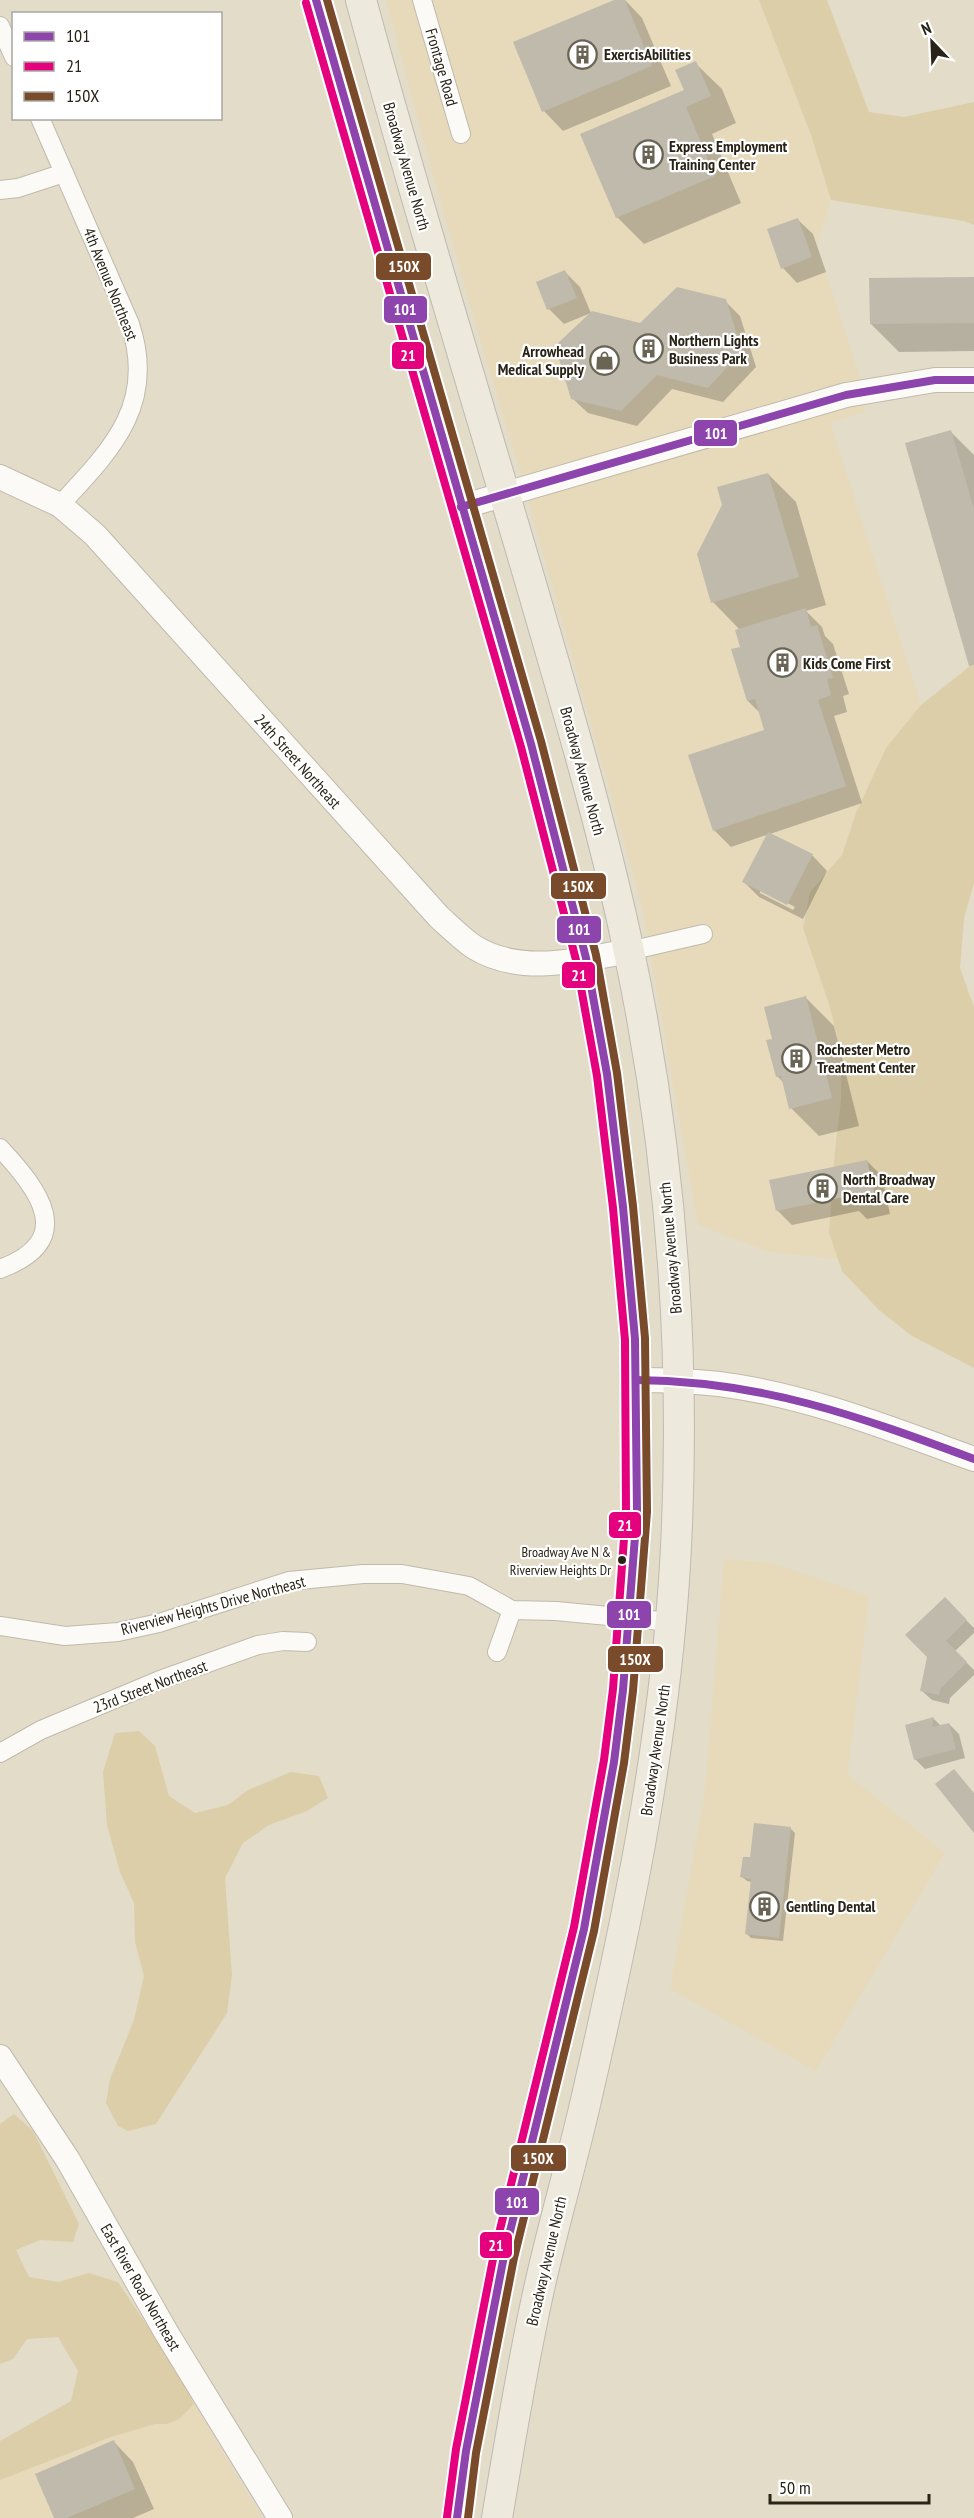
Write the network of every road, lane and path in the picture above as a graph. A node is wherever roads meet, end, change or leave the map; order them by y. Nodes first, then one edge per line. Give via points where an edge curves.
1 (316, 0) edge
2 (361, 0) edge
3 (422, 0) edge
4 (0, 26) edge
5 (12, 53) edge
6 (41, 120) edge
7 (461, 134) dead end
8 (64, 173) junction
9 (0, 190) edge
10 (974, 380) edge
11 (0, 477) edge
12 (504, 494) junction
13 (60, 505) junction
14 (461, 507) junction
15 (703, 934) dead end
16 (629, 951) junction
17 (586, 958) junction
18 (0, 1148) edge
19 (0, 1269) edge
20 (636, 1380) junction
21 (680, 1381) junction
22 (974, 1459) edge
23 (512, 1610) junction
24 (629, 1618) junction
25 (671, 1622) junction
26 (0, 1626) edge
27 (307, 1642) dead end
28 (497, 1652) dead end
29 (0, 1753) edge
30 (0, 2057) edge
31 (280, 2518) edge
32 (457, 2518) edge
33 (497, 2518) edge

1 - 14 main road
2 - 12 main road, Broadway Avenue North
3 - 7 street, Frontage Road
4 - 5 street
6 - 8 street, 4th Avenue Northeast
8 - 9 street
8 - 13 street, 4th Avenue Northeast via 130,324 139,369 128,421
10 - 12 street via 935,381 846,395
11 - 13 street, 24th Street Northeast
12 - 14 street
12 - 16 main road, Broadway Avenue North via 593,805
13 - 17 street, 24th Street Northeast via 95,535 453,930 494,956 523,963
14 - 17 main road via 540,778
15 - 16 street
16 - 17 street, 24th Street Northeast
16 - 21 main road, Broadway Avenue North via 658,1124
17 - 20 main road via 607,1074 623,1207
18 - 19 street via 37,1193 46,1219 45,1230 27,1256
20 - 21 street
20 - 24 main road via 637,1511
21 - 22 street via 720,1384 798,1400
21 - 25 main road, Broadway Avenue North
23 - 24 street, Riverview Heights Drive Northeast
23 - 26 street, Riverview Heights Drive Northeast via 469,1586 402,1574 363,1574 289,1581 159,1623 118,1632 65,1636
23 - 28 street
24 - 25 street, Riverview Heights Drive Northeast
24 - 32 main road via 602,1839 584,1929 504,2256
25 - 33 main road, Broadway Avenue North via 657,1741 630,1901 540,2283
27 - 29 street, 23rd Street Northeast via 258,1645 160,1680 71,1717
30 - 31 street, East River Road Northeast via 68,2160 166,2332

